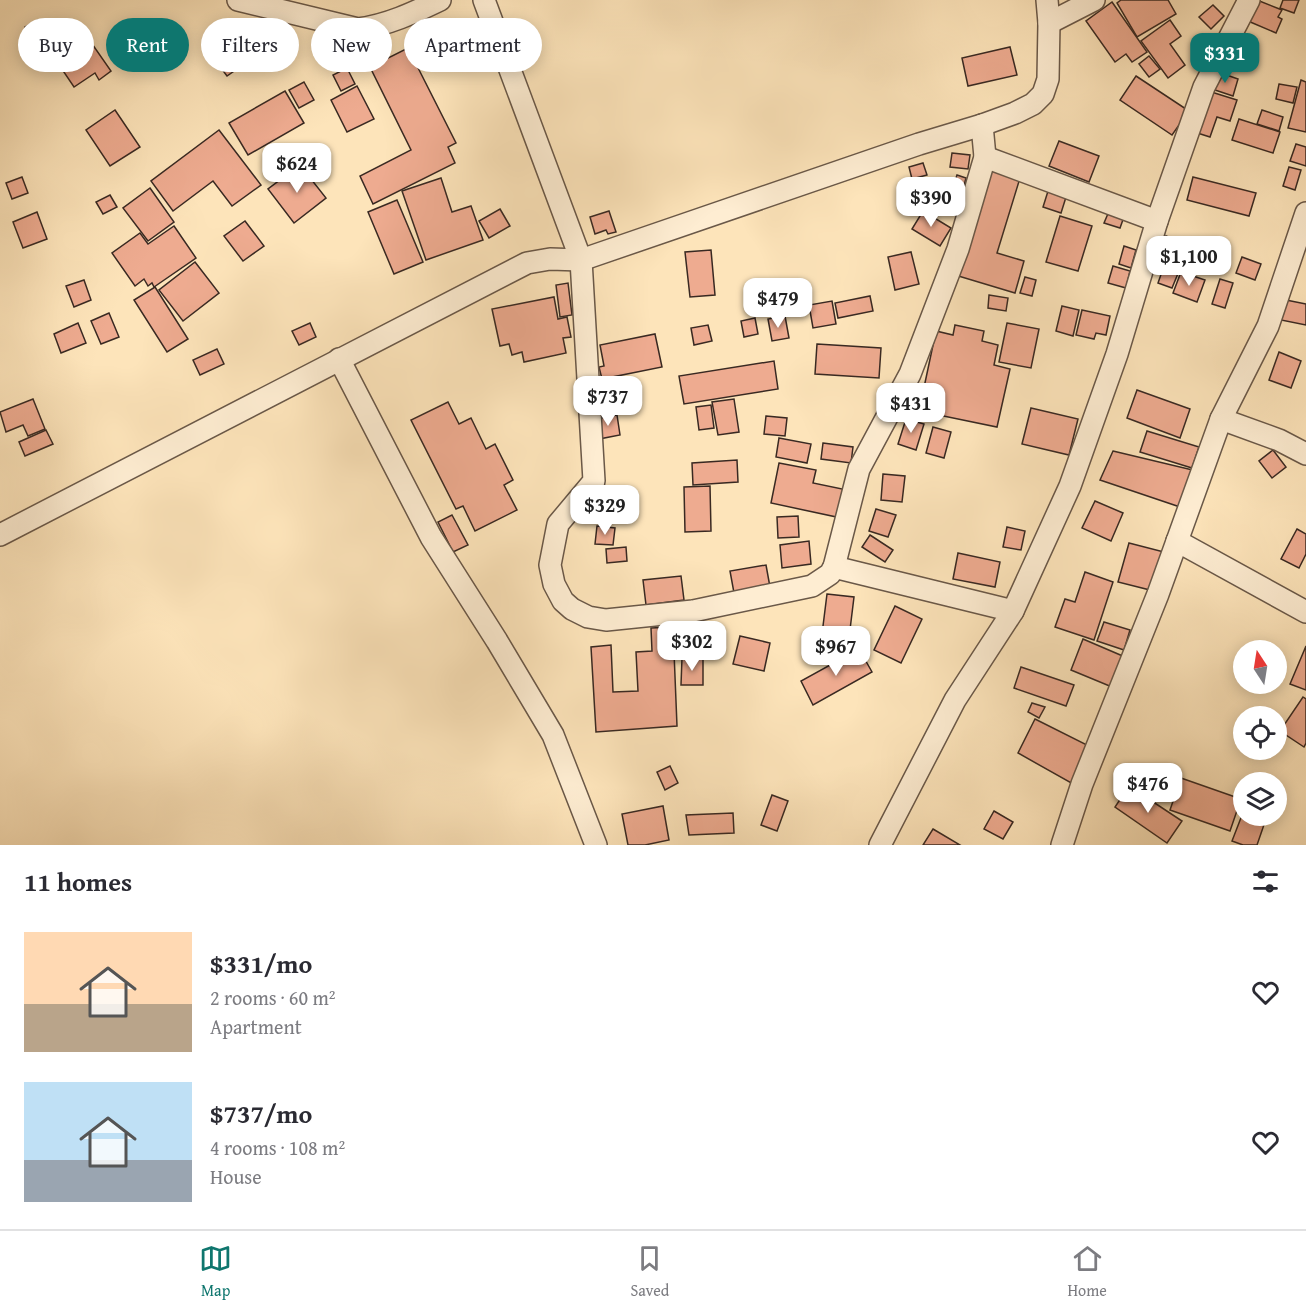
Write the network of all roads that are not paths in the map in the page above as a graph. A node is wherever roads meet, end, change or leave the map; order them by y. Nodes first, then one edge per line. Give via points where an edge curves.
1 (238, 0) edge
2 (440, 0) edge
3 (484, 0) edge
4 (1047, 0) edge
5 (1094, 0) edge
6 (1249, 0) edge
7 (1049, 23) junction
8 (982, 125) junction
9 (985, 157) junction
10 (1306, 213) edge
11 (1157, 221) junction
12 (581, 260) junction
13 (339, 359) junction
14 (1221, 419) junction
15 (1306, 454) edge
16 (0, 535) edge
17 (1177, 541) junction
18 (834, 567) junction
19 (1013, 611) junction
20 (1306, 612) edge
21 (596, 845) edge
22 (880, 845) edge
23 (1062, 845) edge

1 - 2 street via 358,29 404,18
3 - 12 street
4 - 7 street
5 - 7 street
6 - 11 street via 1204,87
7 - 8 street via 1048,79 1043,94 1033,104
8 - 9 street
8 - 12 street
9 - 11 street
9 - 18 street via 958,249 910,374 859,469
10 - 14 street via 1268,326
11 - 19 street via 1118,354 1070,486
12 - 13 street via 527,263
12 - 18 street via 594,481 558,524 550,565 562,601 588,617 606,620 693,611 812,586 831,574
13 - 16 street
13 - 21 street via 431,537 498,640 553,735
14 - 15 street
14 - 17 street
17 - 20 street
17 - 23 street
18 - 19 street
19 - 22 street via 955,700

